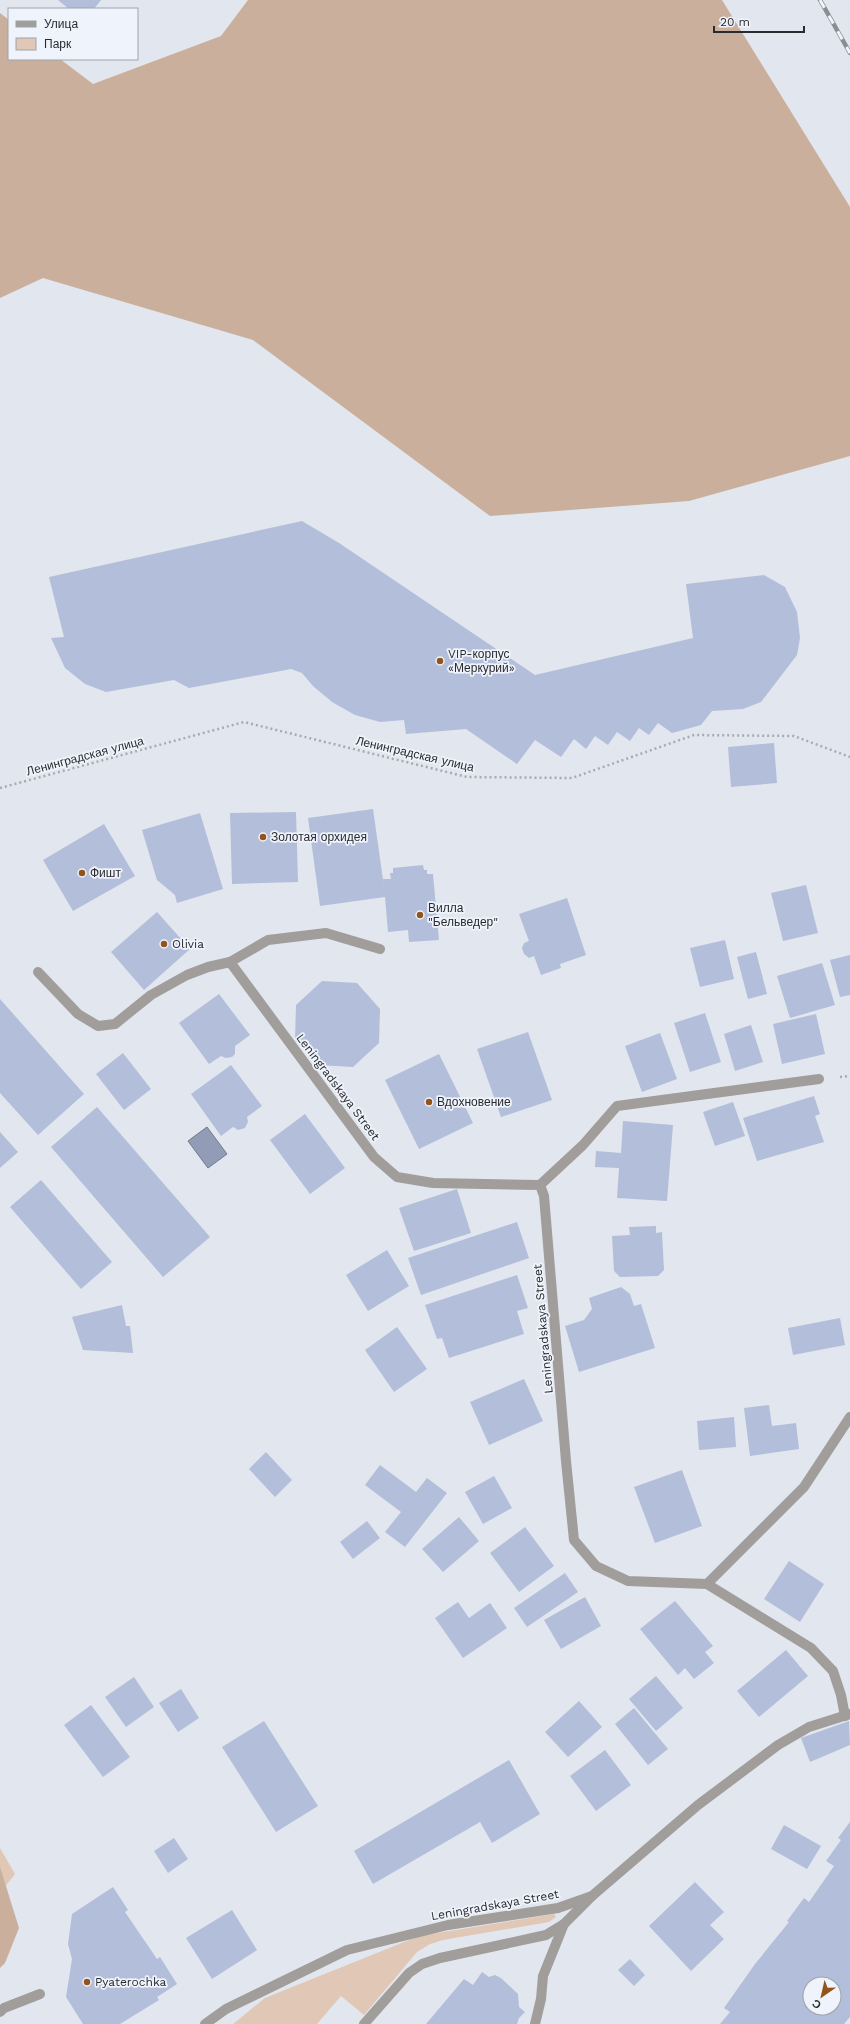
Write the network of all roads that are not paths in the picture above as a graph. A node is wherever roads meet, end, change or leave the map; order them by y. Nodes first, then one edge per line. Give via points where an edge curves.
1 (380, 949) dead end
2 (230, 962) junction
3 (38, 972) dead end
4 (819, 1079) dead end
5 (540, 1185) junction
6 (850, 1417) edge
7 (707, 1584) junction
8 (847, 1715) edge
9 (592, 1896) junction
10 (564, 1924) junction
11 (40, 1994) dead end
12 (0, 2012) edge
13 (206, 2024) edge
14 (364, 2024) edge
15 (535, 2024) edge

1 - 2 street via 326,933 268,940
2 - 3 street via 187,975 151,995 115,1024 98,1026 78,1014
2 - 5 street, Leningradskaya Street via 374,1157 397,1177 432,1183
4 - 5 street via 617,1106 583,1145
5 - 7 street, Leningradskaya Street via 544,1196 574,1540 596,1566 628,1581
6 - 7 street via 804,1487
7 - 8 street, Leningradskaya Street via 811,1648 833,1672
8 - 9 street, Leningradskaya Street via 809,1727 778,1745 698,1805
9 - 10 street
9 - 13 street, Leningradskaya Street via 558,1908 448,1925 347,1950 226,2009
10 - 14 street via 546,1935 422,1964 409,1973
10 - 15 street via 543,1976
11 - 12 street via 4,2008

